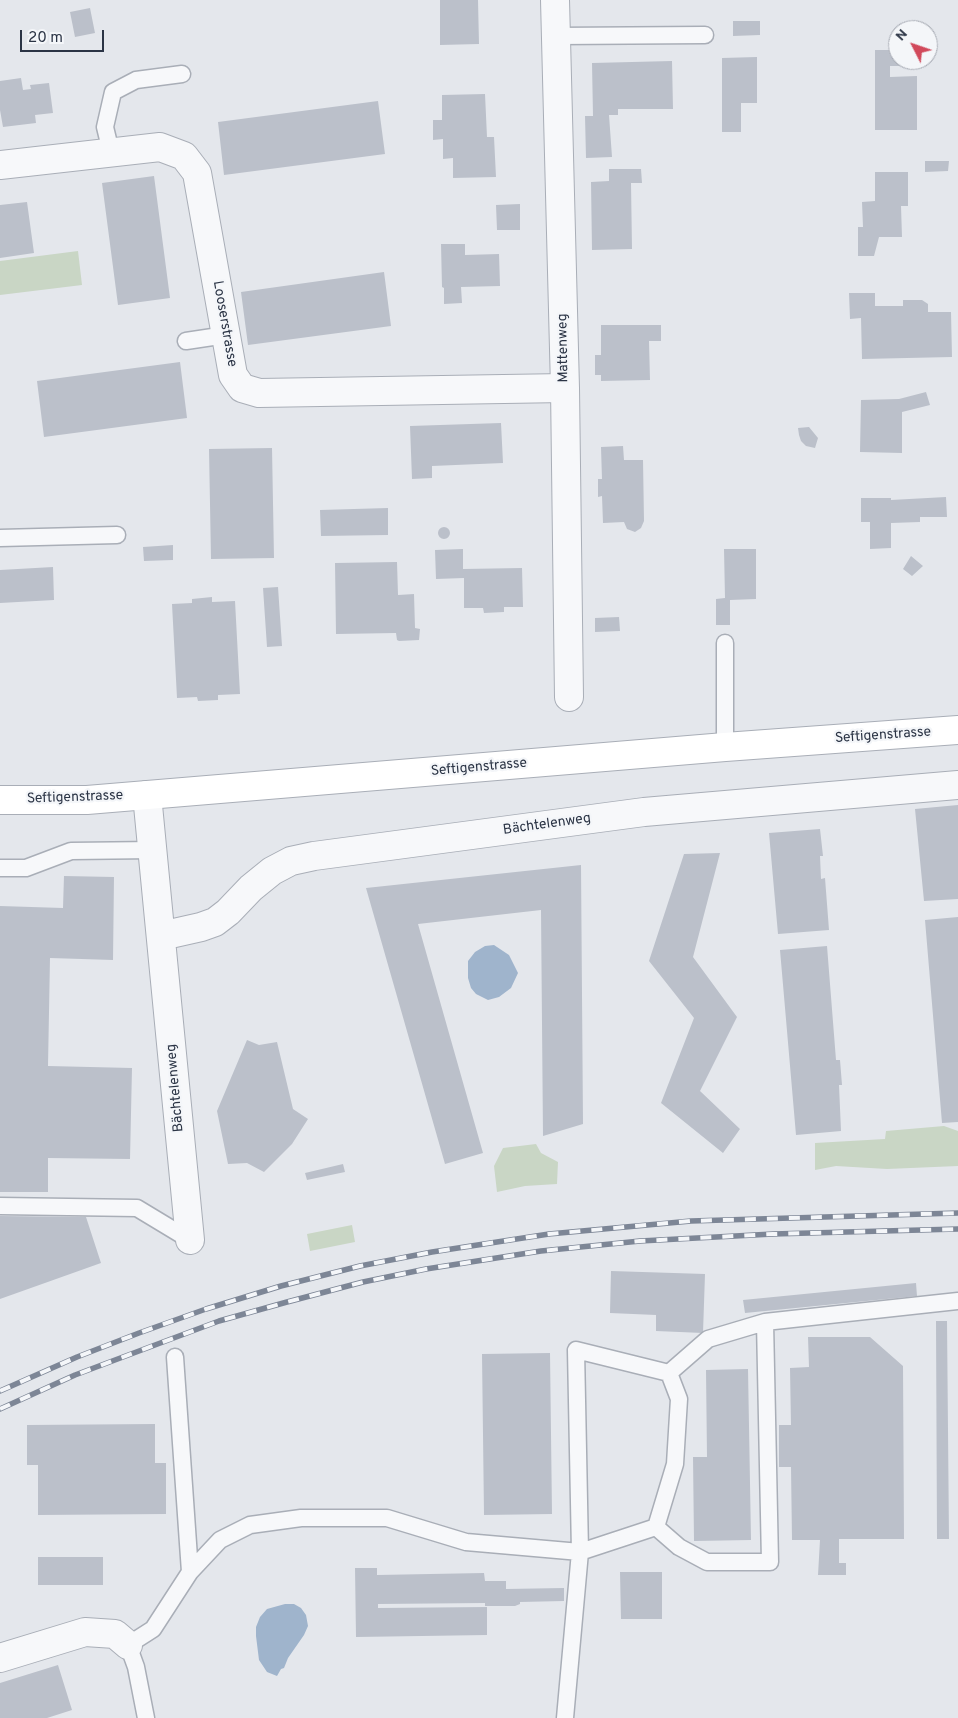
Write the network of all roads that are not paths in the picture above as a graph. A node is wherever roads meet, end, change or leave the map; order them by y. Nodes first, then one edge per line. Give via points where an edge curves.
1 (555, 0) edge
2 (705, 35) dead end
3 (556, 36) junction
4 (182, 74) dead end
5 (111, 152) junction
6 (0, 165) edge
7 (226, 336) junction
8 (186, 341) dead end
9 (565, 388) junction
10 (116, 535) dead end
11 (0, 538) edge
12 (725, 644) dead end
13 (569, 697) dead end
14 (958, 730) edge
15 (725, 747) junction
16 (958, 785) edge
17 (148, 795) junction
18 (0, 800) edge
19 (154, 850) junction
20 (0, 868) edge
21 (161, 936) junction
22 (0, 1206) edge
23 (190, 1240) joint
24 (958, 1301) edge
25 (765, 1322) junction
26 (175, 1357) dead end
27 (668, 1373) junction
28 (656, 1527) junction
29 (580, 1552) junction
30 (190, 1572) junction
31 (128, 1645) junction
32 (0, 1658) edge
33 (146, 1718) edge
34 (565, 1718) edge

1 - 3 street, Mattenweg
2 - 3 lane
3 - 9 street, Mattenweg
4 - 5 lane via 136,80 113,92 105,127
5 - 6 street, Looserstrasse
5 - 7 street, Looserstrasse via 160,147 184,156 197,173
7 - 8 lane
7 - 9 street, Looserstrasse via 233,375 242,388 258,393
9 - 13 street, Mattenweg
10 - 11 lane
12 - 15 lane
14 - 15 main road, Seftigenstrasse
15 - 17 main road, Seftigenstrasse
16 - 21 street, Bächtelenweg via 644,812 314,856 272,871 214,922
17 - 18 main road, Seftigenstrasse via 87,800
17 - 19 street, Bächtelenweg
19 - 20 lane via 71,851 26,868
19 - 21 street, Bächtelenweg
21 - 23 street, Bächtelenweg
22 - 23 lane via 136,1208
24 - 25 lane
25 - 27 lane via 708,1339
25 - 28 lane via 770,1562 707,1562 679,1547
26 - 30 lane
27 - 28 lane via 679,1399 675,1464
27 - 29 lane via 576,1350
28 - 29 lane
29 - 30 lane via 466,1542 387,1518 302,1518 250,1525 220,1540
29 - 34 lane
30 - 31 lane via 153,1629
31 - 32 street via 115,1634 85,1632
31 - 33 lane

